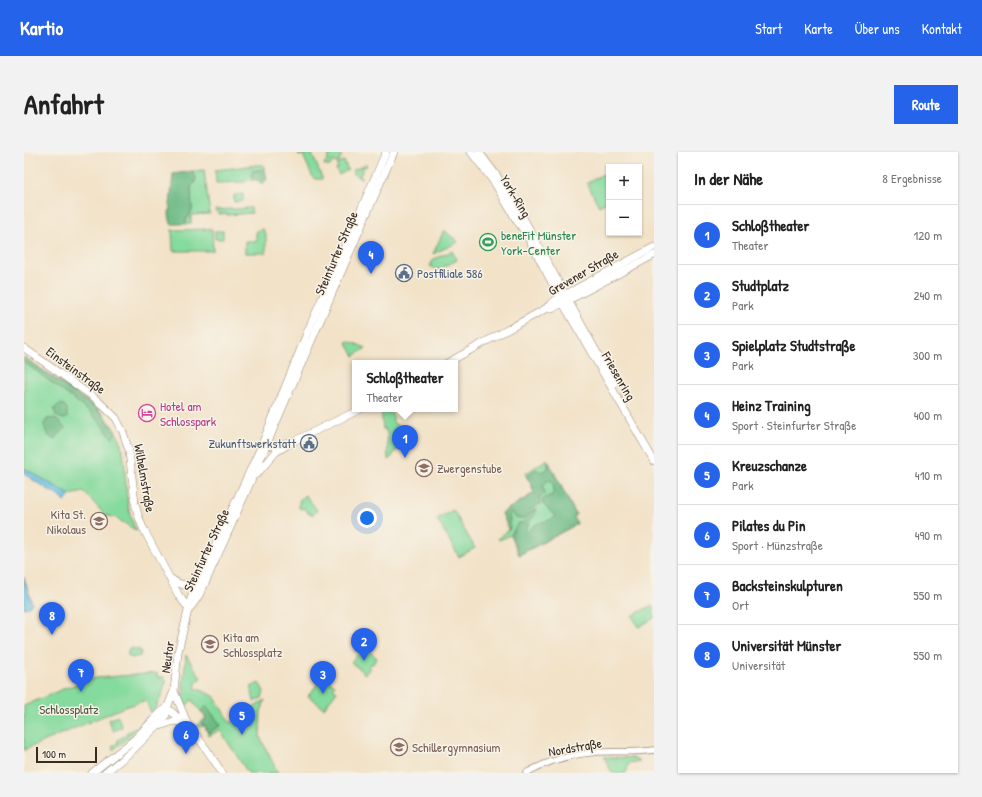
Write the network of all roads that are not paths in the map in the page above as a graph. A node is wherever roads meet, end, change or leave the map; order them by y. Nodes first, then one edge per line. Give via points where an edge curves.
1 (386, 152) edge
2 (394, 152) edge
3 (471, 152) edge
4 (478, 152) edge
5 (654, 247) edge
6 (654, 255) edge
7 (564, 299) junction
8 (24, 348) edge
9 (452, 360) edge
10 (355, 412) edge
11 (112, 414) joint
12 (292, 442) junction
13 (267, 445) junction
14 (260, 449) junction
15 (654, 453) edge
16 (654, 462) edge
17 (247, 489) junction
18 (202, 574) junction
19 (169, 576) junction
20 (189, 609) junction
21 (174, 692) junction
22 (167, 708) junction
23 (188, 726) junction
24 (155, 728) junction
25 (654, 750) edge
26 (92, 773) edge
27 (105, 773) edge
28 (222, 773) edge
29 (526, 773) edge

1 - 14 main road, Steinfurter Straße via 292,367
2 - 13 main road, Steinfurter Straße
3 - 7 main road, York-Ring via 497,186
4 - 7 main road, York-Ring via 512,200
5 - 7 main road, Grevener Straße
6 - 7 main road, Grevener Straße
7 - 9 main road, Grevener Straße via 555,307 545,309
7 - 15 main road, Friesenring
7 - 16 main road, Friesenring
8 - 11 main road, Einsteinstraße via 96,399
10 - 12 main road
11 - 19 main road, Wilhelmstraße via 127,444 138,516
12 - 13 main road
12 - 17 main road via 270,457
13 - 14 main road
13 - 17 main road, Steinfurter Straße
14 - 18 main road, Steinfurter Straße
17 - 20 main road, Steinfurter Straße via 196,602
18 - 19 main road via 185,585
18 - 20 main road, Steinfurter Straße
19 - 20 main road, Wilhelmstraße
20 - 21 main road, Neutor via 178,652
21 - 22 main road, Neutor
21 - 23 main road
22 - 23 main road
22 - 24 main road via 164,718
22 - 26 main road via 129,744
23 - 24 main road via 174,721
23 - 28 main road
24 - 27 main road
25 - 29 street, Nordstraße via 583,754 549,763

